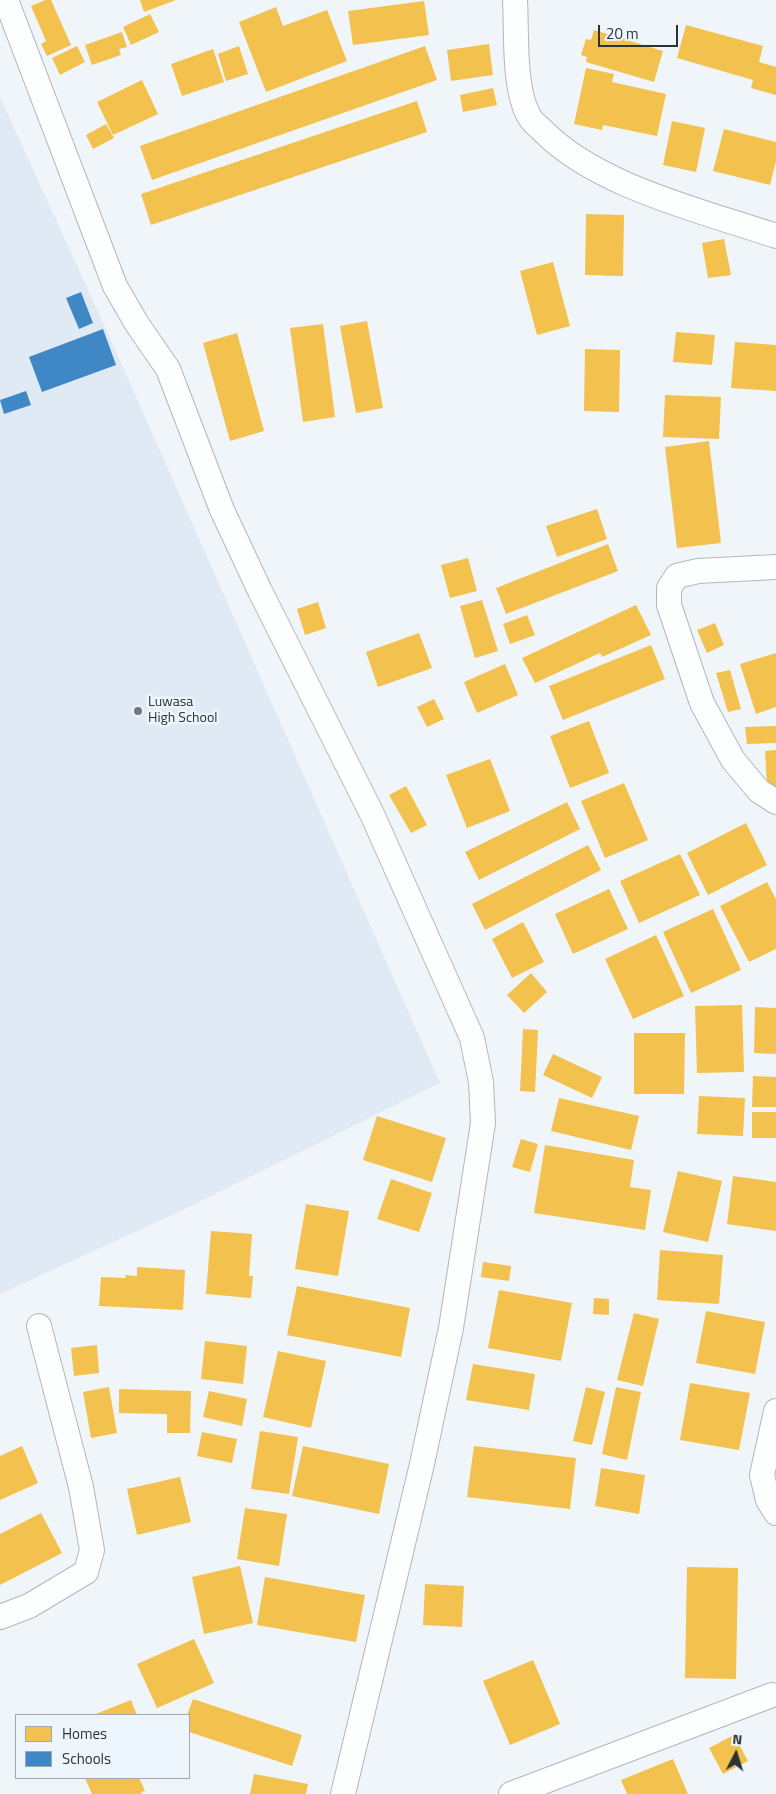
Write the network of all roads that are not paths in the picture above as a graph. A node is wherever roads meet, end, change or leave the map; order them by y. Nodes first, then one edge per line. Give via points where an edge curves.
1 (6, 0) edge
2 (515, 0) edge
3 (776, 236) edge
4 (776, 567) edge
5 (776, 802) edge
6 (39, 1326) dead end
7 (776, 1411) edge
8 (776, 1513) edge
9 (0, 1617) edge
10 (772, 1695) dead end
11 (343, 1794) edge
12 (511, 1794) edge

1 - 11 street via 115,286 168,369 222,510 372,814 472,1038 481,1082 483,1123 451,1328
2 - 3 street via 519,87 529,117 553,142 595,171
4 - 5 street via 698,571 677,576 669,588 669,605 702,704 733,760 759,791
6 - 9 street via 81,1487 92,1550 86,1572 29,1606
7 - 8 street via 762,1475 768,1500
10 - 12 street

